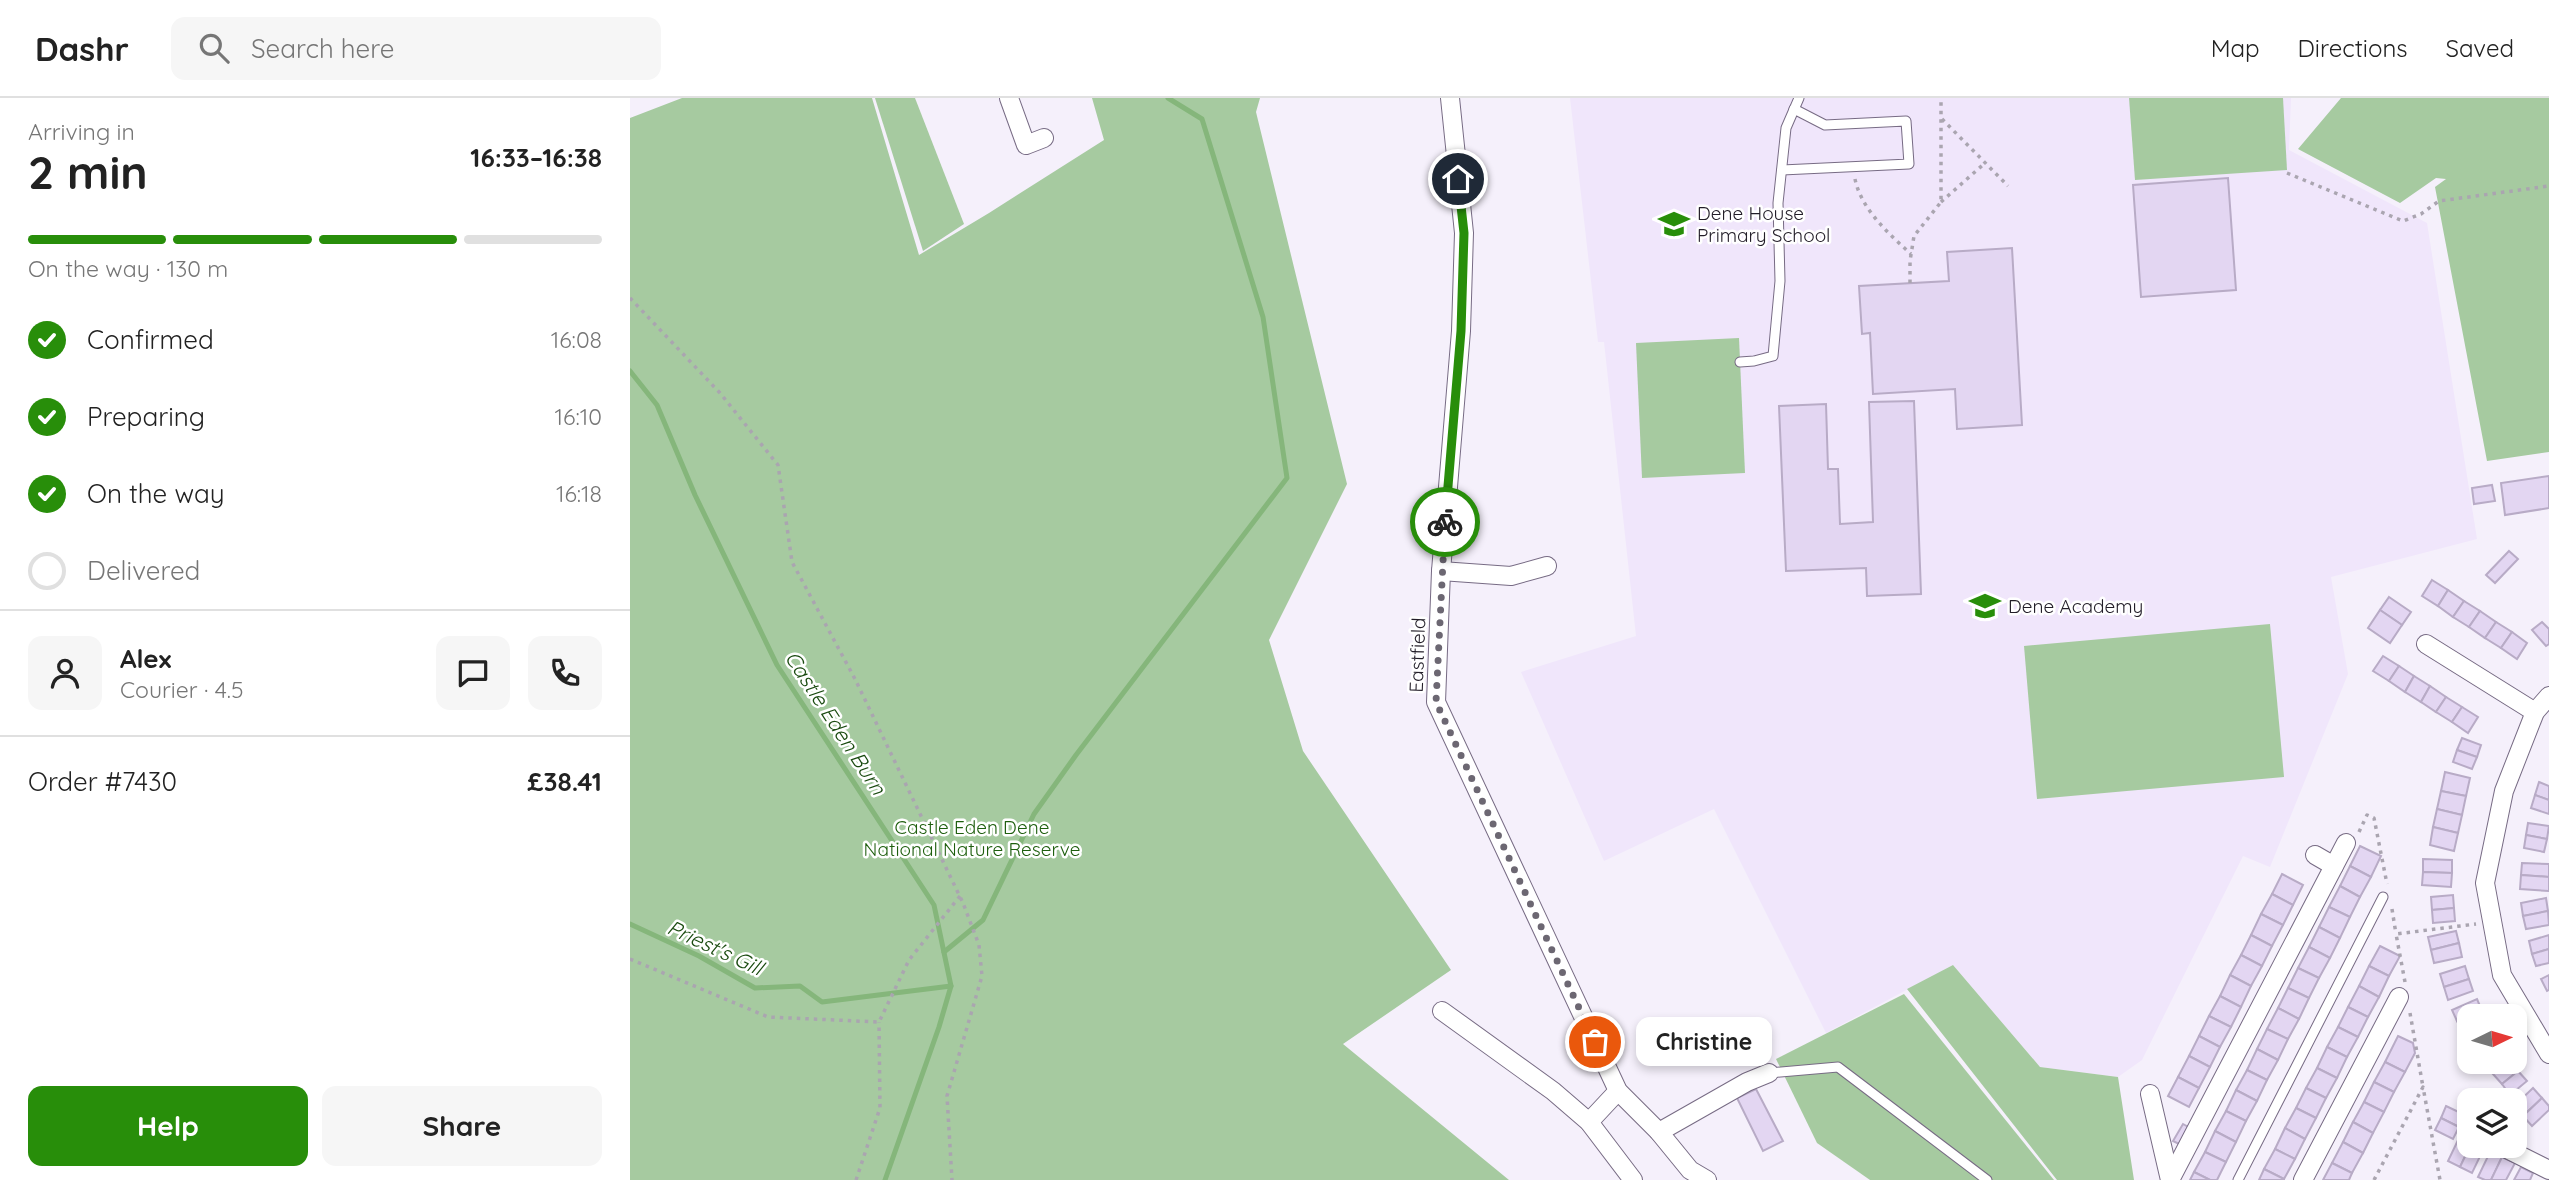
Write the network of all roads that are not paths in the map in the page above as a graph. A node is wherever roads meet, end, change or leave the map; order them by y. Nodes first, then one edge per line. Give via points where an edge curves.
1 (1009, 98) edge
2 (1450, 98) edge
3 (1799, 98) edge
4 (1794, 109) junction
5 (1044, 138) dead end
6 (1782, 170) junction
7 (1740, 362) dead end
8 (1547, 566) dead end
9 (1441, 571) junction
10 (2426, 645) dead end
11 (2549, 696) edge
12 (2535, 712) junction
13 (2346, 843) road end
14 (2315, 855) dead end
15 (2334, 866) junction
16 (2387, 897) road end
17 (2405, 998) road end
18 (1442, 1011) dead end
19 (2549, 1054) edge
20 (1769, 1073) joint
21 (1618, 1091) junction
22 (2150, 1094) dead end
23 (1589, 1122) junction
24 (1659, 1132) junction
25 (2525, 1158) edge
26 (2549, 1170) edge
27 (1633, 1180) edge
28 (1707, 1180) edge
29 (1987, 1180) edge
30 (2170, 1180) edge
31 (2238, 1180) edge
32 (2304, 1180) edge

1 - 5 street via 1026,145
2 - 9 street, Eastfield via 1464,233 1461,331
3 - 4 lane
4 - 6 lane via 1786,128
4 - 6 lane via 1825,125 1906,121 1909,164
6 - 7 lane via 1773,356
8 - 9 street via 1511,576
9 - 21 street, Eastfield via 1436,702
10 - 12 street
11 - 12 street
12 - 19 street via 2504,790 2485,883 2502,975
13 - 15 street
14 - 15 street
15 - 30 street
16 - 31 lane
17 - 32 street
18 - 23 street
20 - 24 street
20 - 29 lane via 1838,1067
21 - 23 street
21 - 24 street, Eastfield
22 - 30 street
23 - 27 street
24 - 28 street, Eastfield via 1690,1170
25 - 26 street

